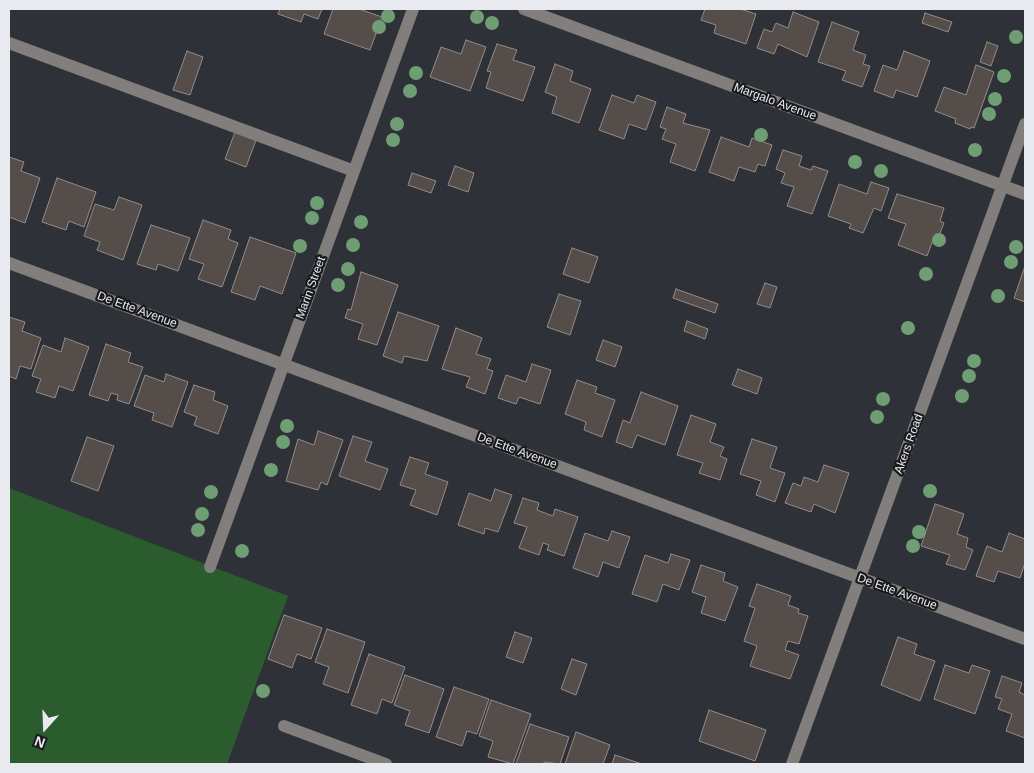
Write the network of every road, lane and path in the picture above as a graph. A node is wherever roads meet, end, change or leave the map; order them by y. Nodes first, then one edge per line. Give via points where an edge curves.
1 (413, 9) edge
2 (524, 9) edge
3 (9, 43) edge
4 (1025, 124) edge
5 (354, 171) junction
6 (1003, 186) junction
7 (1025, 194) edge
8 (9, 263) edge
9 (283, 365) junction
10 (210, 567) dead end
11 (860, 578) junction
12 (1025, 639) edge
13 (284, 726) dead end
14 (386, 764) edge
15 (792, 764) edge

1 - 5 street, Marin Street
2 - 6 street, Margalo Avenue
3 - 5 street
4 - 6 street, Akers Road
5 - 9 street, Marin Street
6 - 7 street, Margalo Avenue
6 - 11 street, Akers Road
8 - 9 street, De Ette Avenue
9 - 10 street, Marin Street
9 - 11 street, De Ette Avenue
11 - 12 street, De Ette Avenue
11 - 15 street, Akers Road
13 - 14 street

